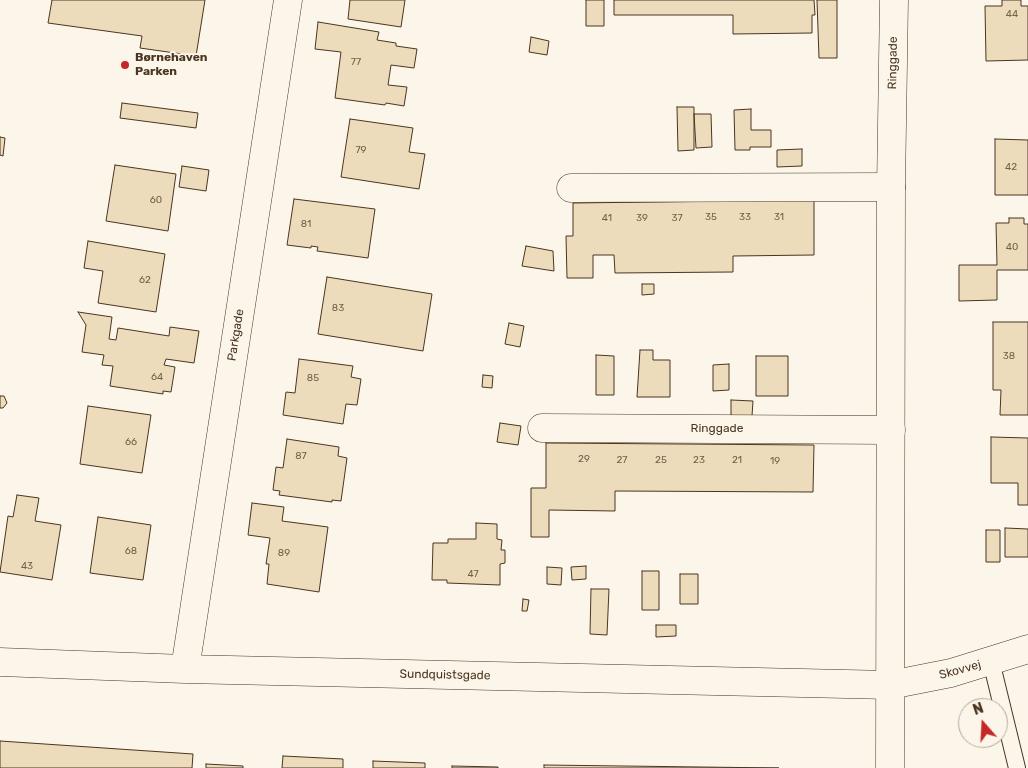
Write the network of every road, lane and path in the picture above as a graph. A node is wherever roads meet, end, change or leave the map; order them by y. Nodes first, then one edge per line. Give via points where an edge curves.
1 (288, 0) edge
2 (894, 0) edge
3 (890, 186) junction
4 (571, 188) dead end
5 (542, 428) dead end
6 (891, 430) junction
7 (1028, 649) edge
8 (991, 661) junction
9 (0, 662) edge
10 (185, 669) junction
11 (890, 685) junction
12 (890, 768) edge
13 (1017, 768) edge

1 - 10 street, Parkgade
2 - 3 street, Ringgade
3 - 4 street
3 - 6 street, Ringgade
5 - 6 street, Ringgade
6 - 11 street, Ringgade
7 - 8 street, Skovvej
8 - 11 street, Skovvej
8 - 13 lane
9 - 10 street, Sundquistsgade
10 - 11 street, Sundquistsgade
11 - 12 street, Ringgade

